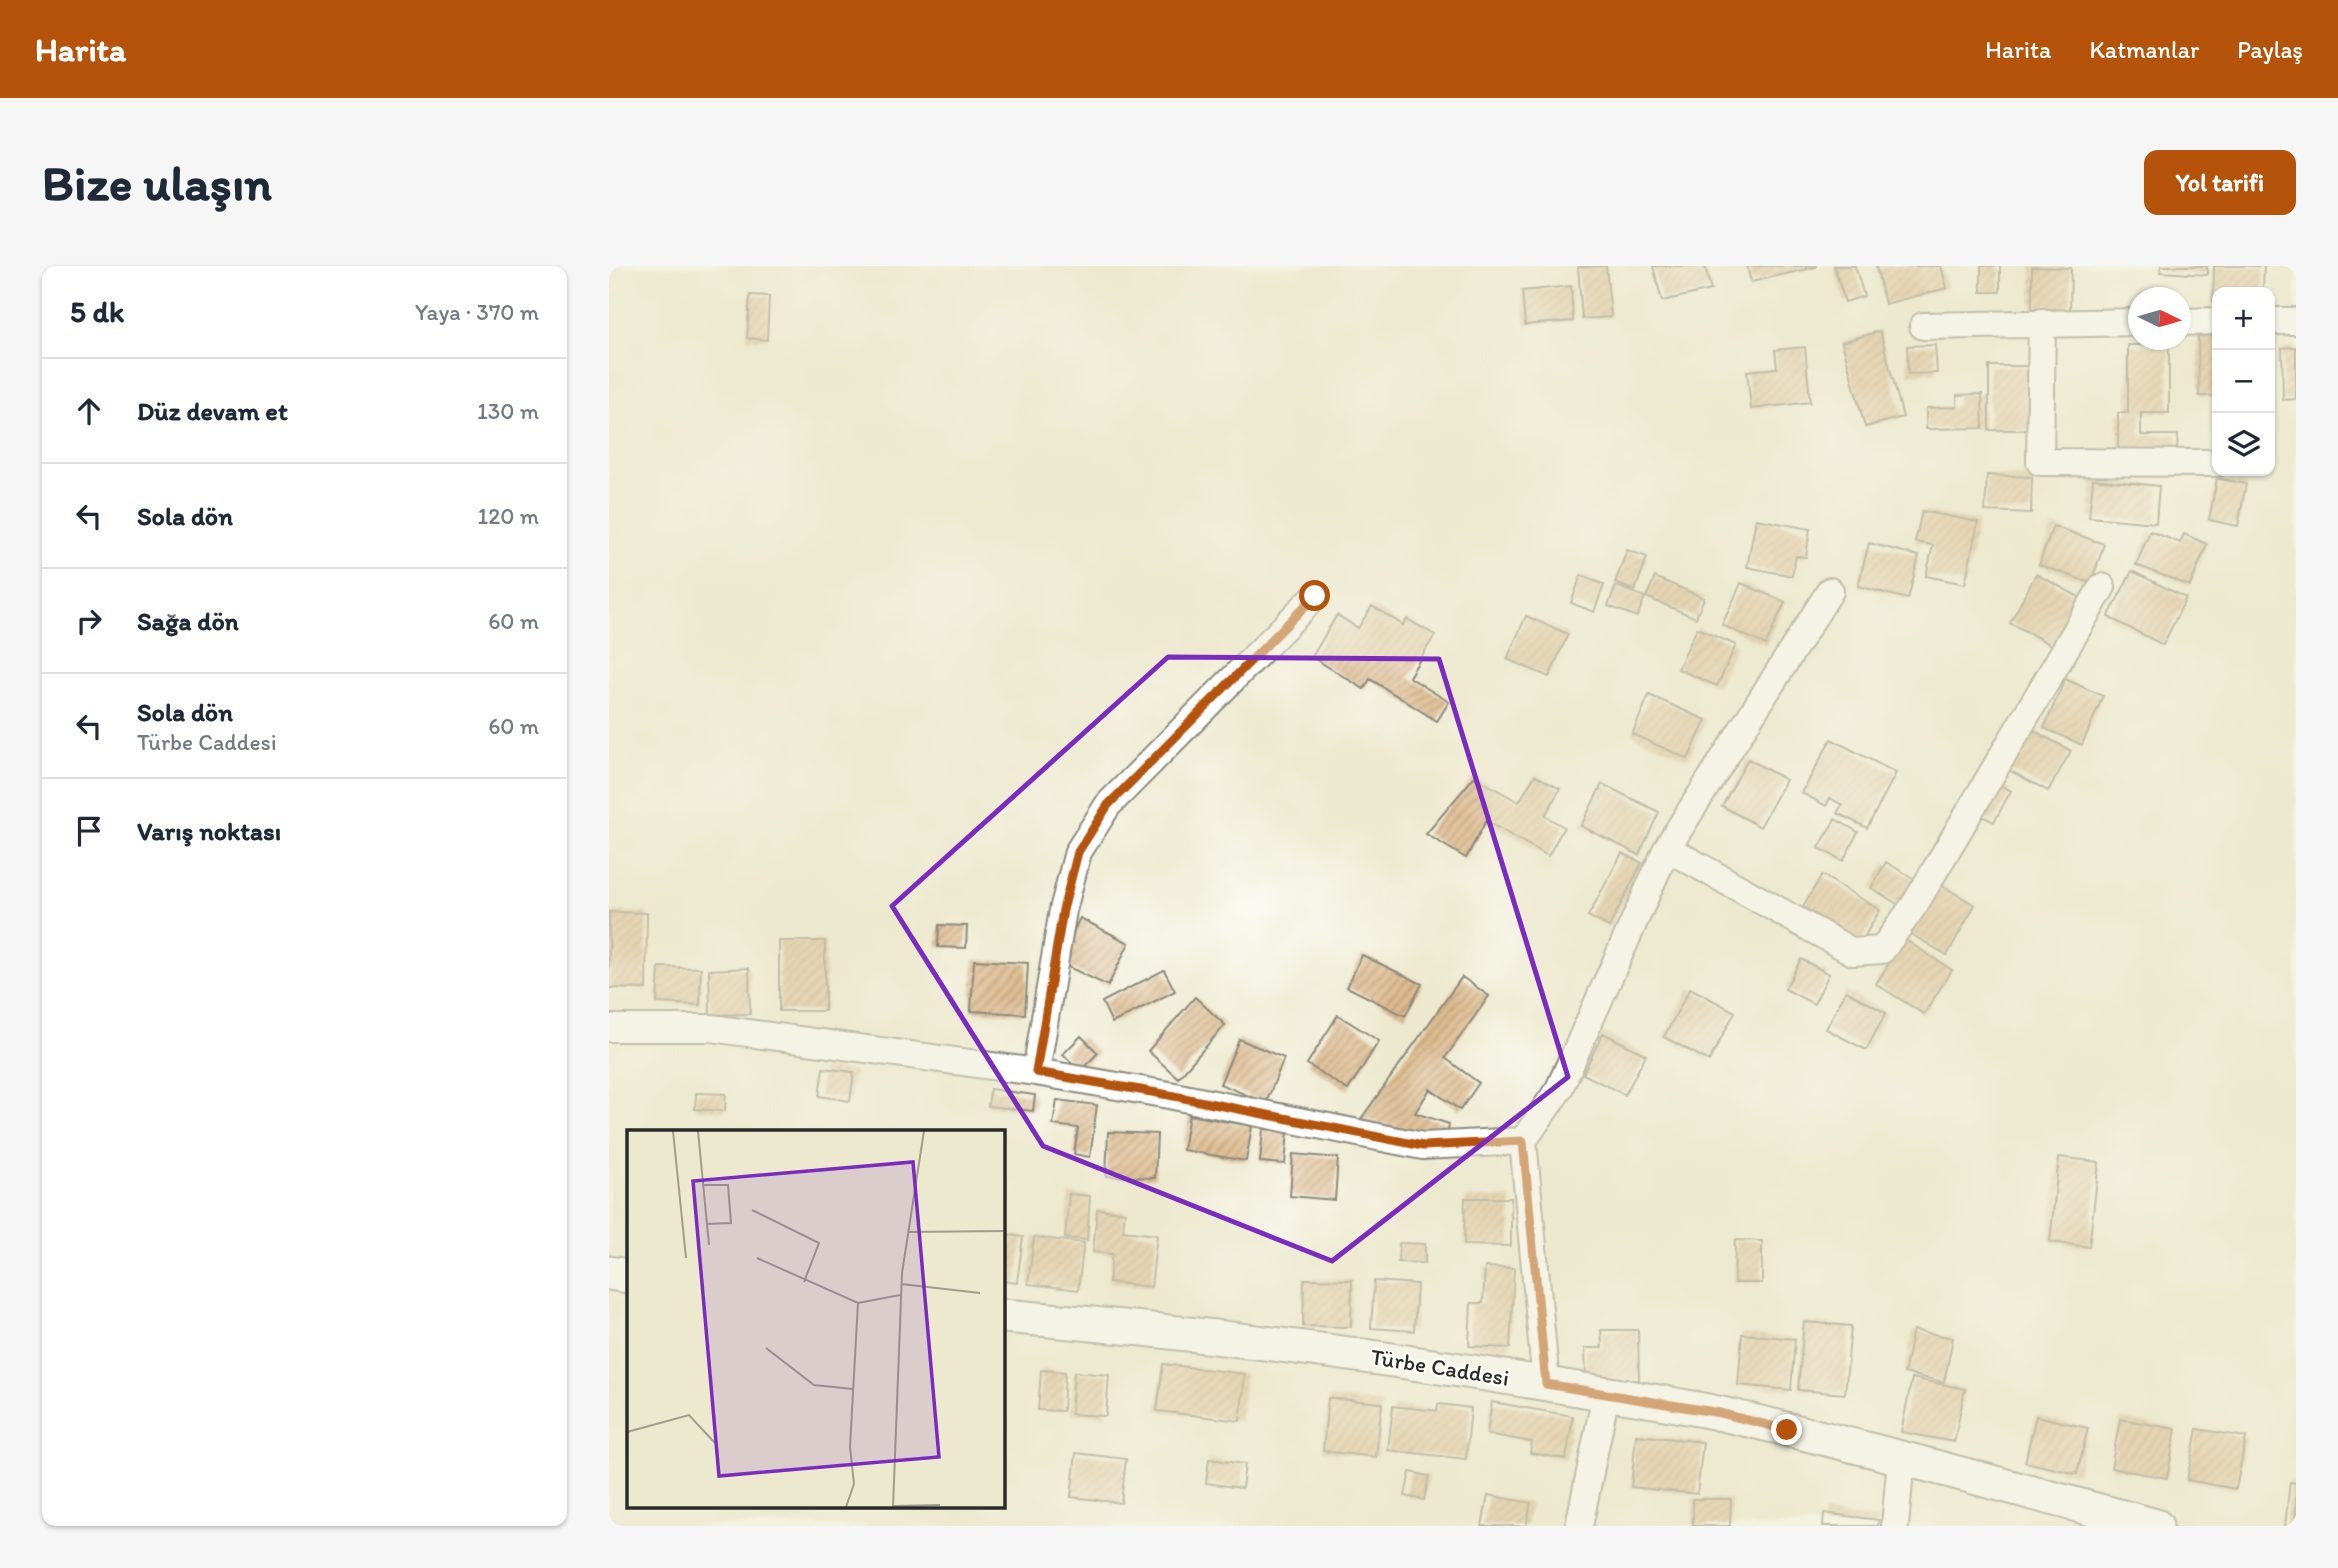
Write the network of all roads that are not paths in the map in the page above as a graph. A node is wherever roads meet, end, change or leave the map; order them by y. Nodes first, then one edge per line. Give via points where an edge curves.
1 (2212, 321) edge
2 (2275, 321) edge
3 (2296, 321) edge
4 (2042, 322) junction
5 (2128, 322) edge
6 (2191, 322) edge
7 (1923, 326) dead end
8 (2212, 463) edge
9 (2102, 587) dead end
10 (1830, 591) dead end
11 (1315, 596) dead end
12 (1667, 848) junction
13 (609, 1028) edge
14 (1036, 1072) junction
15 (1523, 1141) junction
16 (609, 1273) edge
17 (627, 1276) edge
18 (1005, 1316) edge
19 (1546, 1384) junction
20 (1606, 1394) junction
21 (1901, 1460) junction
22 (1579, 1526) edge
23 (1895, 1526) edge
24 (2156, 1526) edge

1 - 6 street
2 - 3 street
4 - 5 street
4 - 7 street
4 - 8 street via 2040,462
9 - 12 street via 1915,904 1882,950 1853,952
10 - 12 street
11 - 14 street via 1108,805 1078,852 1063,910
12 - 15 street via 1559,1089
13 - 14 street via 711,1028
14 - 15 street via 1423,1146
15 - 19 street
16 - 17 street
18 - 19 street, Türbe Caddesi via 1290,1345
19 - 20 street, Türbe Caddesi
20 - 21 street, Türbe Caddesi via 1720,1413
20 - 22 street
21 - 23 street
21 - 24 street, Türbe Caddesi

